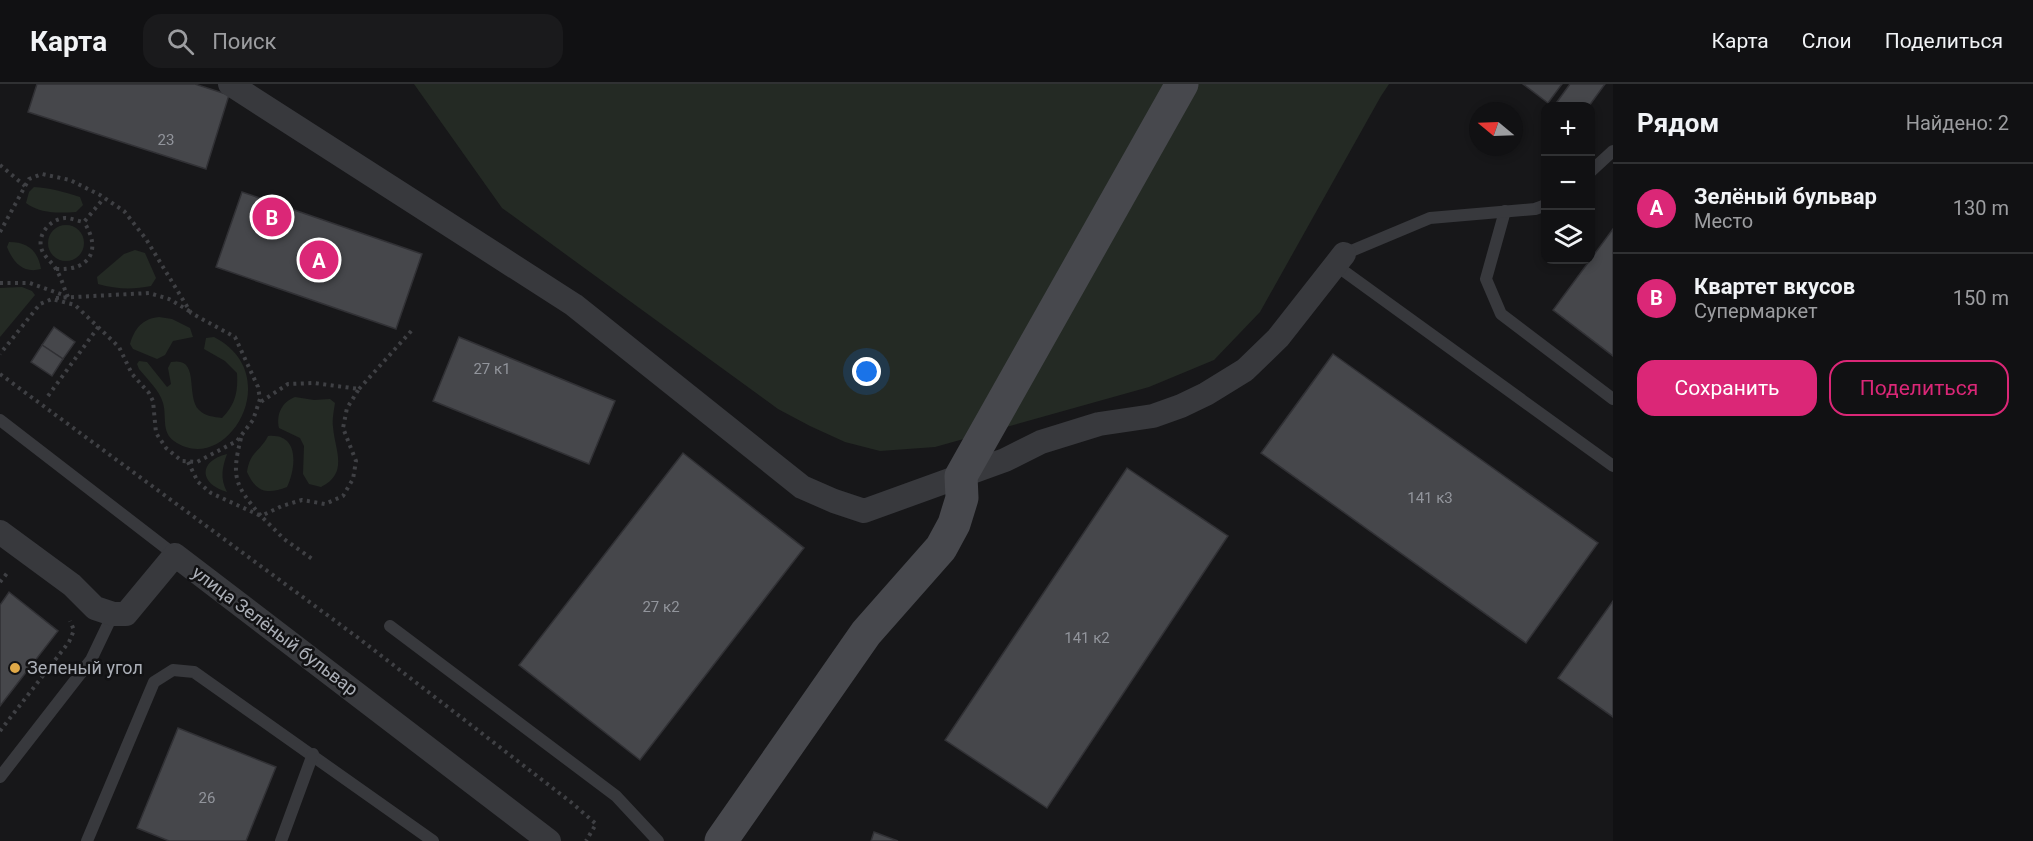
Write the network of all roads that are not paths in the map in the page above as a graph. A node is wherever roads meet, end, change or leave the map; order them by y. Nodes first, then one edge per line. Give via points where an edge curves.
1 (230, 84) edge
2 (1182, 84) edge
3 (1613, 151) edge
4 (1595, 167) edge
5 (1541, 207) edge
6 (1505, 211) junction
7 (1339, 259) junction
8 (1613, 399) edge
9 (0, 420) edge
10 (1613, 466) edge
11 (961, 476) junction
12 (1, 535) edge
13 (175, 555) junction
14 (113, 614) junction
15 (390, 626) dead end
16 (313, 754) junction
17 (0, 777) edge
18 (87, 841) edge
19 (280, 841) edge
20 (433, 841) edge
21 (549, 841) edge
22 (658, 841) edge
23 (721, 841) edge

1 - 11 street via 573,305 802,487 864,511
2 - 11 main road
3 - 4 lane
5 - 6 lane
6 - 7 lane via 1430,218
6 - 8 lane via 1486,279 1501,314
7 - 10 lane
7 - 11 street via 1278,338 1245,370 1206,394 1153,416 1099,424 1041,442
9 - 13 lane, улица Зелёный бульвар
11 - 23 main road via 962,498 954,524 940,548 866,633
12 - 14 street via 72,585 95,608
13 - 14 street via 126,614
13 - 21 street, улица Зелёный бульвар
14 - 17 lane via 91,660
15 - 22 lane via 616,796
16 - 18 lane via 194,672 173,670 154,682
16 - 19 lane
16 - 20 lane

